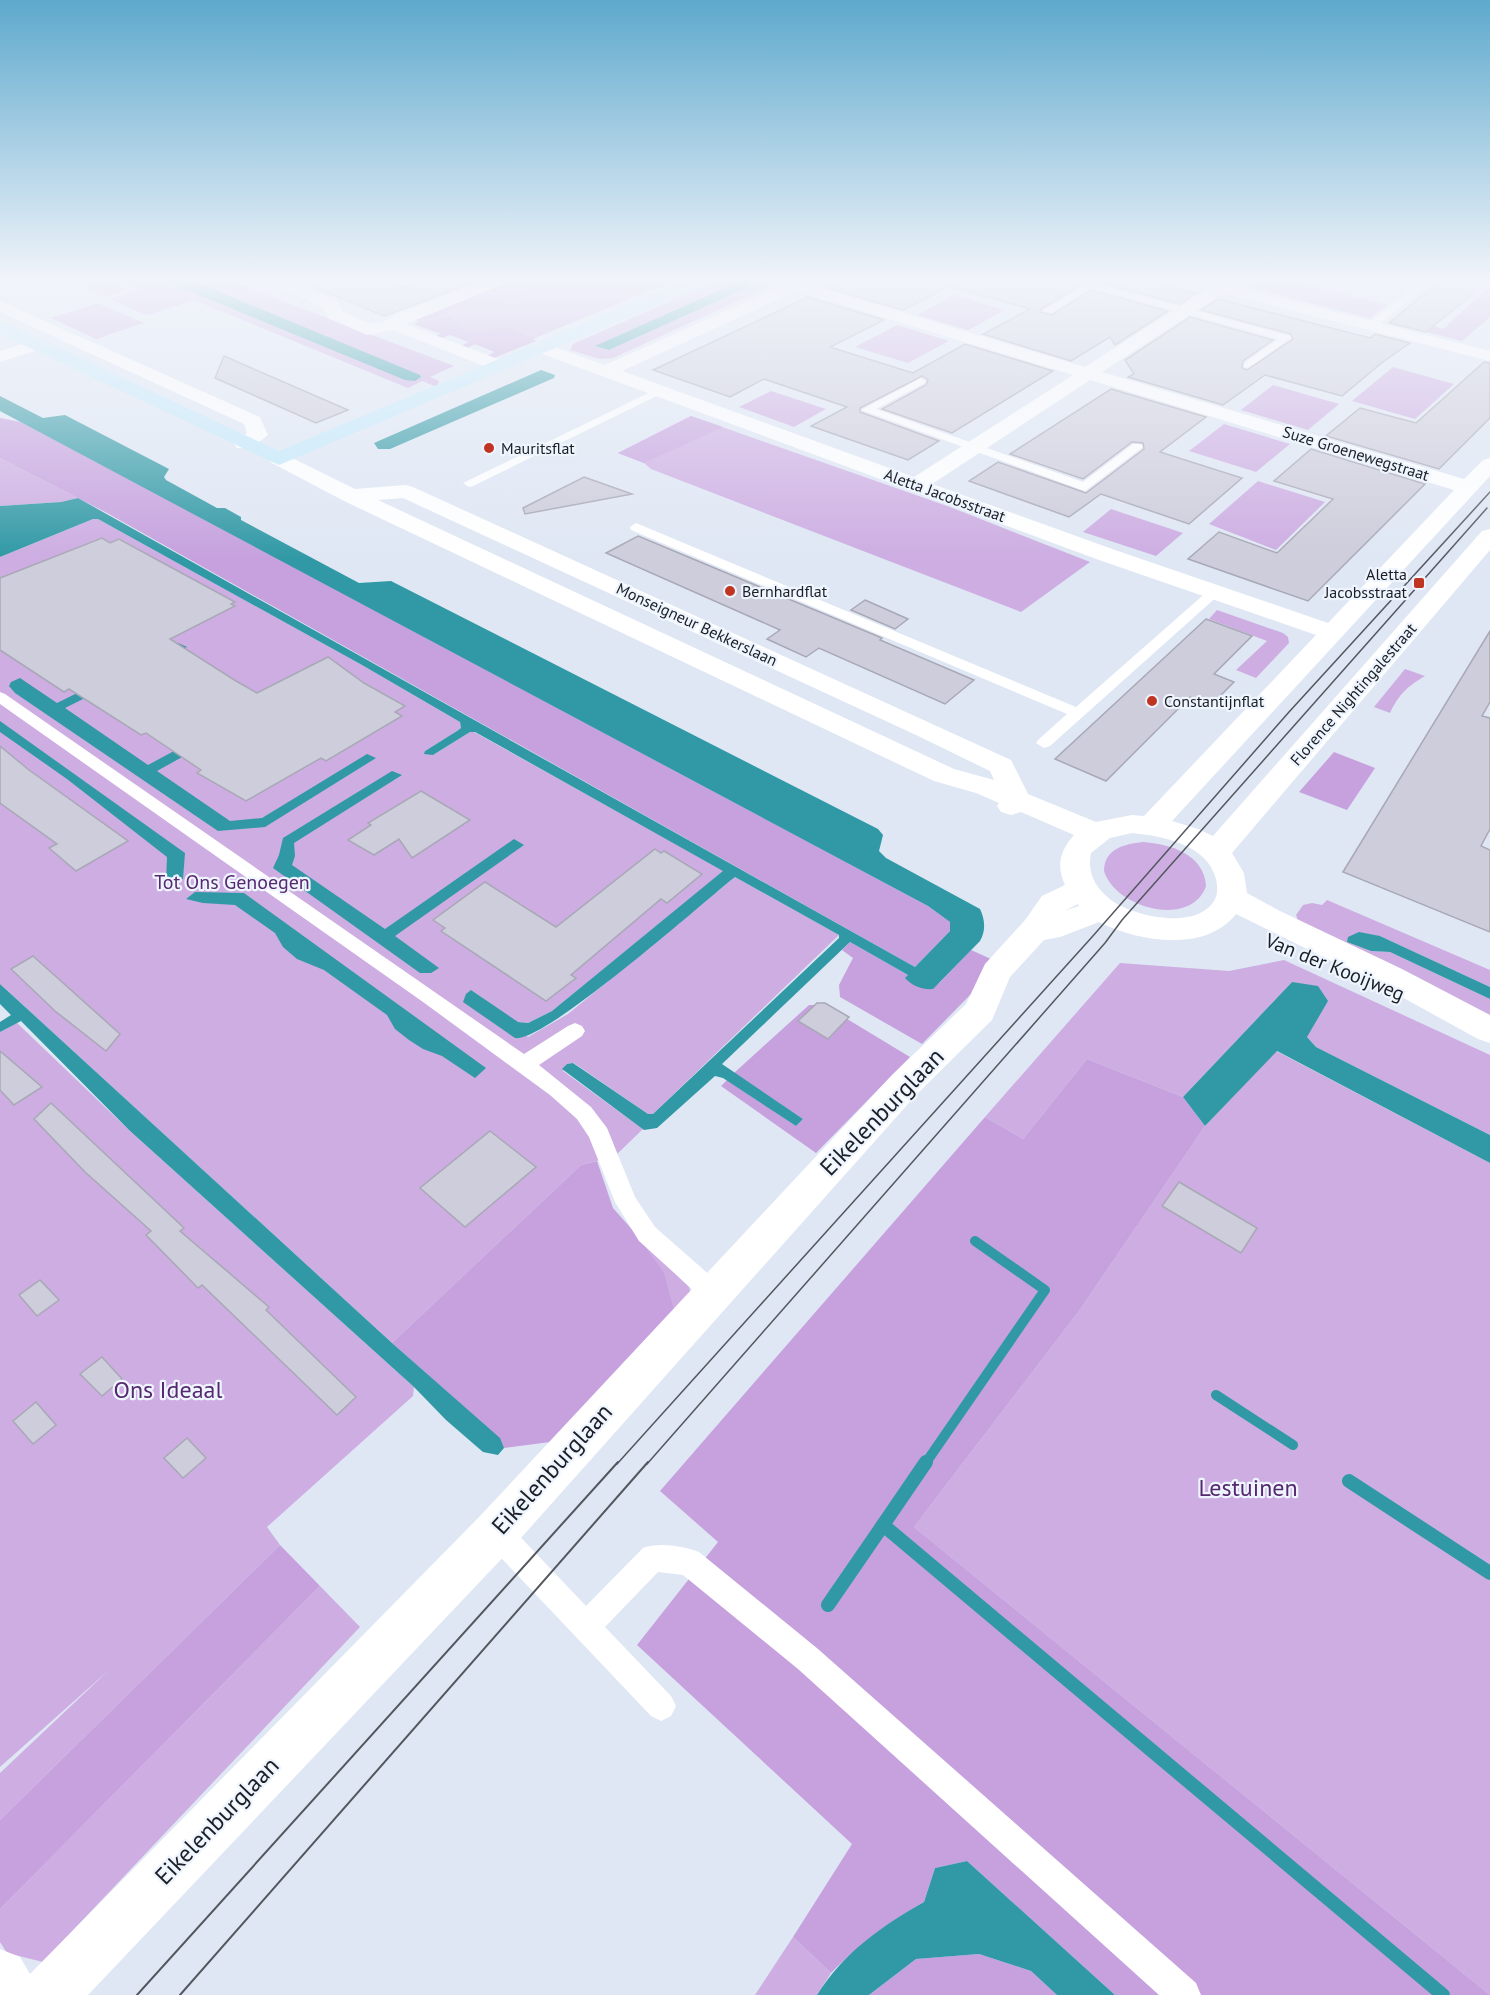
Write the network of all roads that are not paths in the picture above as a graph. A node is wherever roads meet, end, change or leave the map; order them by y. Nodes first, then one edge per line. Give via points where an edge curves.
1 (96, 372) edge
2 (145, 372) edge
3 (486, 372) edge
4 (614, 372) edge
5 (1087, 373) joint
6 (921, 381) dead end
7 (661, 390) junction
8 (244, 444) junction
9 (973, 447) junction
10 (1137, 447) dead end
11 (287, 457) junction
12 (1490, 464) edge
13 (469, 483) dead end
14 (917, 484) junction
15 (1468, 487) junction
16 (352, 496) junction
17 (636, 528) dead end
18 (1490, 536) edge
19 (1214, 593) junction
20 (1332, 632) junction
21 (0, 697) edge
22 (1078, 713) junction
23 (1044, 743) dead end
24 (1011, 806) junction
25 (1152, 825) junction
26 (1086, 843) junction
27 (1216, 853) junction
28 (1092, 899) junction
29 (1224, 907) junction
30 (1490, 1030) edge
31 (575, 1031) dead end
32 (524, 1065) junction
33 (713, 1293) junction
34 (495, 1532) junction
35 (585, 1627) junction
36 (661, 1706) dead end
37 (0, 1977) edge
38 (11, 1995) edge
39 (49, 1995) edge
40 (1184, 1995) edge

1 - 8 street, Monseigneur Bekkerslaan
2 - 8 street via 253,421 258,435
3 - 11 street
4 - 7 street, Aletta Jacobsstraat
5 - 9 street
5 - 15 street, Suze Groenewegstraat
6 - 9 lane via 867,410
7 - 13 lane
7 - 14 street, Aletta Jacobsstraat
8 - 11 street, Monseigneur Bekkerslaan
9 - 10 lane via 1085,487
9 - 14 street
11 - 16 street, Monseigneur Bekkerslaan
12 - 15 street
14 - 19 street, Aletta Jacobsstraat
15 - 20 street
16 - 24 street, Monseigneur Bekkerslaan via 944,775 975,796
16 - 24 street, Monseigneur Bekkerslaan via 406,491 1001,766
17 - 22 lane
18 - 27 street, Florence Nightingalestraat
19 - 20 street, Aletta Jacobsstraat
19 - 22 lane
20 - 25 street
21 - 32 lane
22 - 23 lane
24 - 26 street, Monseigneur Bekkerslaan
25 - 26 street via 1122,825
25 - 27 street via 1181,832
26 - 28 street via 1074,864 1075,876
27 - 29 street via 1232,882
28 - 29 street via 1122,920 1173,929 1197,926
28 - 33 street, Eikelenburglaan via 1049,929 1036,928 996,972 980,1011 904,1085
29 - 30 street, Van der Kooijweg via 1383,989
31 - 32 lane
32 - 33 lane via 584,1113 599,1134 626,1202 647,1234
33 - 34 street, Eikelenburglaan
34 - 35 lane
34 - 39 street, Eikelenburglaan
35 - 36 lane
35 - 40 lane via 653,1558 689,1562 808,1659
37 - 38 street

